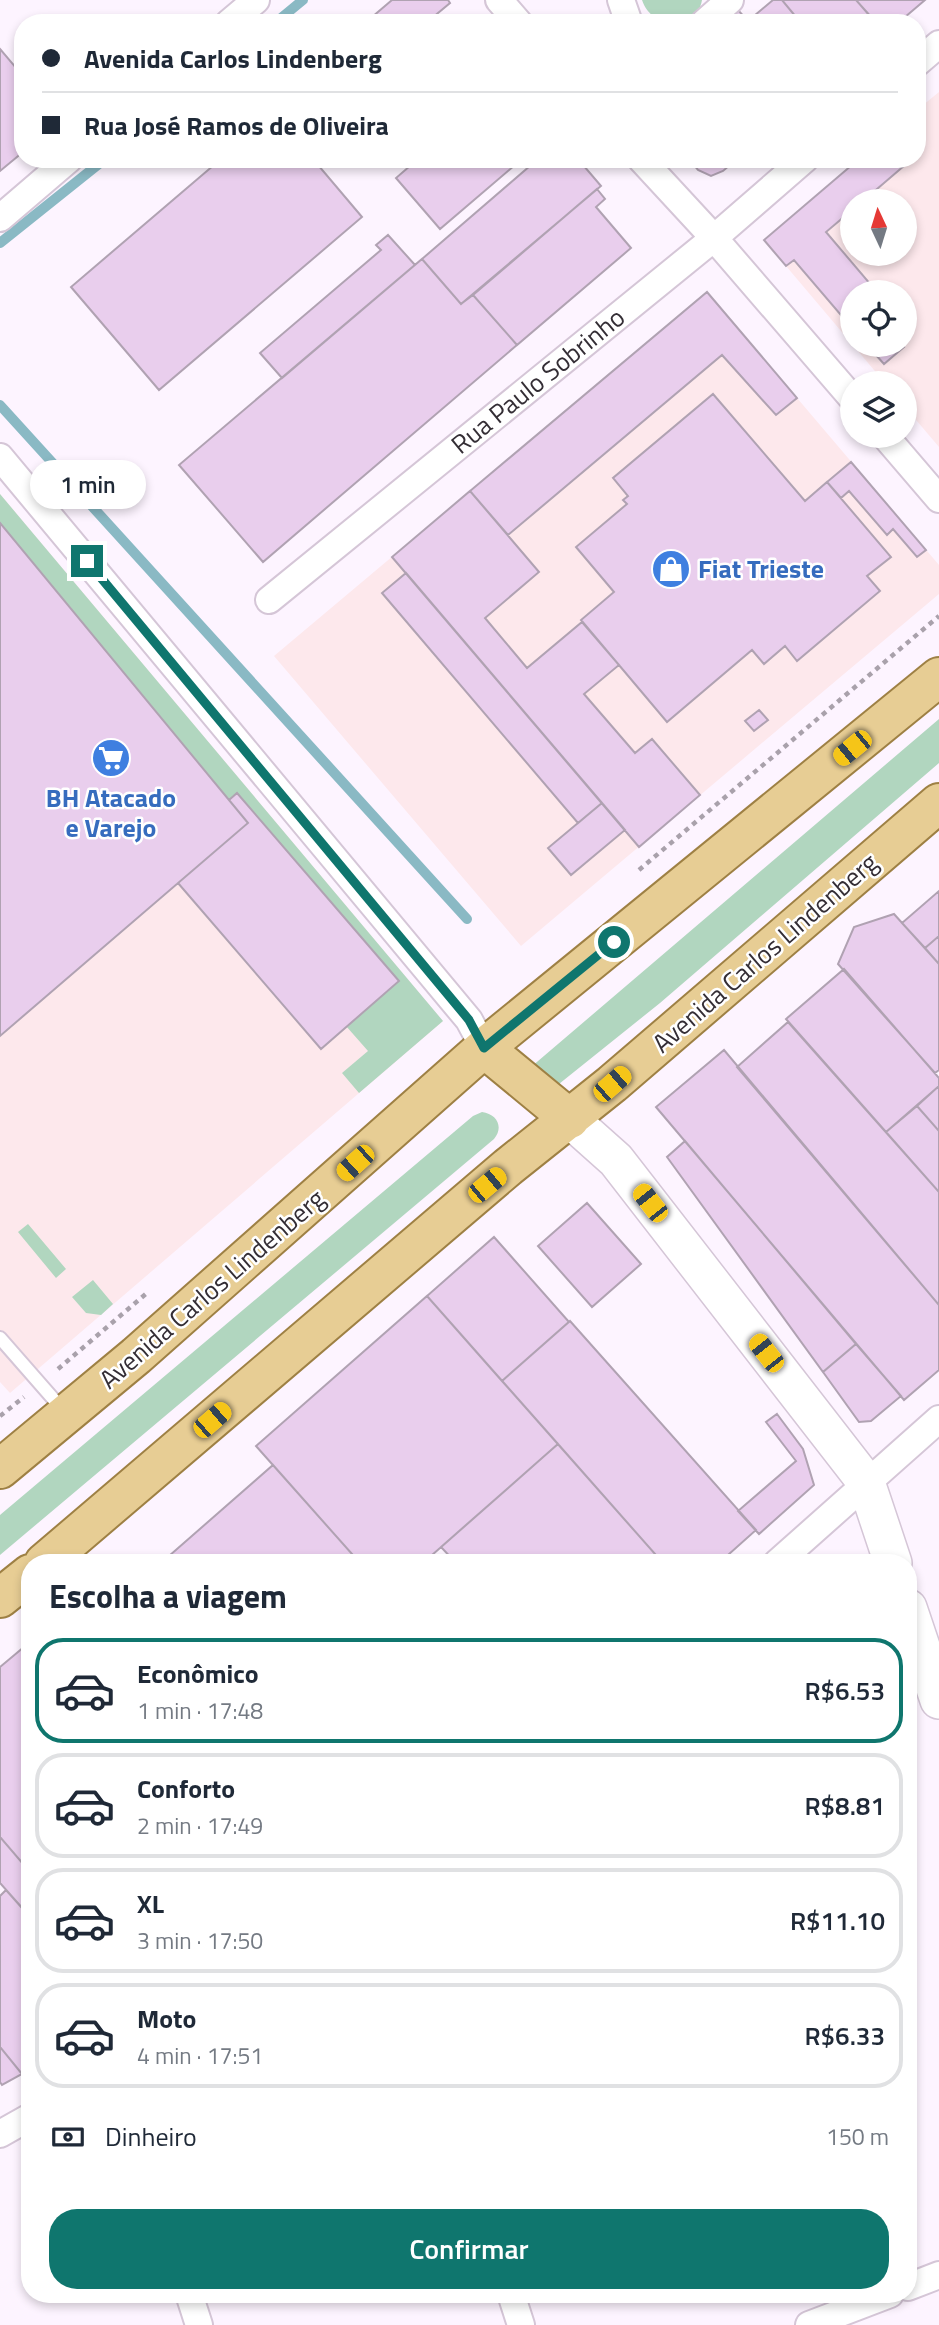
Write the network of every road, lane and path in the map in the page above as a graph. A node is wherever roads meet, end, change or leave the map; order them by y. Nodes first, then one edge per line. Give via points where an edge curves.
1 (256, 0) edge
2 (499, 0) edge
3 (730, 0) edge
4 (240, 14) edge
5 (511, 14) edge
6 (714, 14) edge
7 (58, 168) edge
8 (649, 168) edge
9 (795, 168) edge
10 (0, 218) edge
11 (714, 238) junction
12 (840, 384) edge
13 (895, 448) edge
14 (0, 457) edge
15 (939, 499) edge
16 (269, 600) dead end
17 (939, 677) edge
18 (939, 803) edge
19 (484, 1048) junction
20 (570, 1119) junction
21 (0, 1338) edge
22 (68, 1416) junction
23 (939, 1419) edge
24 (0, 1469) edge
25 (866, 1482) junction
26 (67, 1554) edge
27 (787, 1554) edge
28 (890, 1554) edge
29 (21, 1581) edge
30 (0, 1598) edge
31 (917, 1634) edge
32 (938, 1694) edge
33 (21, 2122) edge
34 (0, 2134) edge
35 (939, 2275) edge
36 (917, 2284) edge
37 (192, 2303) edge
38 (514, 2303) edge
39 (864, 2303) edge
40 (840, 2311) edge
41 (199, 2325) edge
42 (521, 2325) edge
43 (809, 2325) edge

1 - 4 street
2 - 5 street
3 - 6 street
7 - 10 street
8 - 11 street
9 - 11 street, Rua Paulo Sobrinho
11 - 12 street
11 - 16 street, Rua Paulo Sobrinho
13 - 15 street
14 - 19 street via 469,1020
17 - 19 main road, Avenida Carlos Lindenberg
18 - 20 main road, Avenida Carlos Lindenberg
19 - 20 main road
19 - 22 main road, Avenida Carlos Lindenberg
20 - 25 street via 616,1160
20 - 26 main road, Avenida Carlos Lindenberg via 508,1167
21 - 22 lane
22 - 24 main road, Avenida Carlos Lindenberg
23 - 25 street
25 - 27 street
25 - 28 street
29 - 30 main road
31 - 32 street
33 - 34 street
35 - 36 street
37 - 41 street
38 - 42 street
39 - 40 street
40 - 43 street

